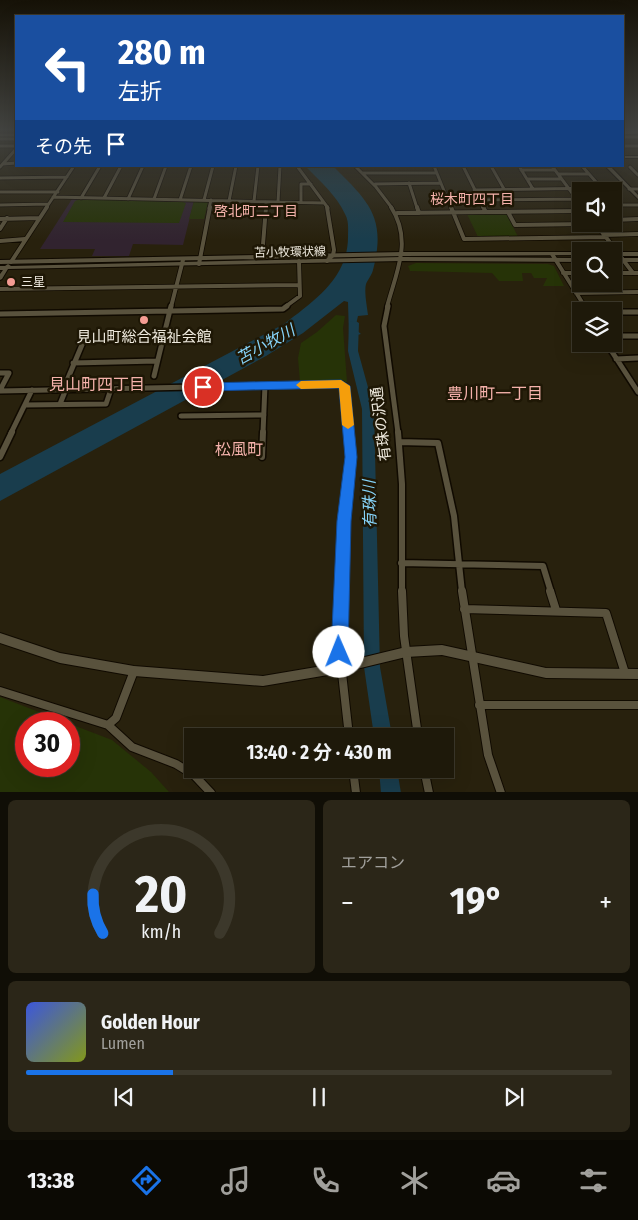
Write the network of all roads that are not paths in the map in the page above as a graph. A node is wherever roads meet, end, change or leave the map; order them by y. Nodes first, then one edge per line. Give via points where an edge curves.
1 (73, 167) edge
2 (99, 167) edge
3 (120, 167) edge
4 (143, 167) edge
5 (166, 167) edge
6 (191, 167) edge
7 (213, 167) edge
8 (236, 167) edge
9 (258, 167) edge
10 (280, 167) edge
11 (298, 167) edge
12 (356, 167) edge
13 (434, 167) edge
14 (463, 167) edge
15 (492, 167) edge
16 (583, 167) edge
17 (609, 167) edge
18 (614, 167) edge
19 (638, 167) edge
20 (520, 168) edge
21 (553, 168) edge
22 (436, 172) junction
23 (363, 174) junction
24 (558, 174) junction
25 (589, 174) junction
26 (638, 175) edge
27 (67, 177) junction
28 (0, 178) edge
29 (527, 179) junction
30 (561, 179) junction
31 (596, 182) edge
32 (409, 183) junction
33 (440, 183) junction
34 (311, 184) junction
35 (374, 184) junction
36 (533, 188) junction
37 (568, 188) junction
38 (572, 188) edge
39 (504, 189) junction
40 (634, 189) edge
41 (474, 190) junction
42 (0, 192) edge
43 (58, 192) junction
44 (572, 193) edge
45 (638, 193) edge
46 (54, 197) junction
47 (81, 198) junction
48 (104, 198) junction
49 (638, 198) edge
50 (128, 199) junction
51 (154, 199) junction
52 (572, 199) edge
53 (180, 200) junction
54 (204, 200) junction
55 (210, 200) junction
56 (480, 200) junction
57 (230, 201) junction
58 (254, 201) junction
59 (266, 202) junction
60 (278, 202) junction
61 (301, 202) junction
62 (324, 203) junction
63 (48, 204) junction
64 (622, 204) edge
65 (638, 204) edge
66 (0, 205) edge
67 (572, 211) edge
68 (486, 212) junction
69 (508, 212) junction
70 (397, 213) junction
71 (419, 213) junction
72 (453, 213) junction
73 (0, 218) edge
74 (7, 218) junction
75 (39, 218) junction
76 (638, 219) edge
77 (622, 220) edge
78 (572, 224) edge
79 (0, 229) edge
80 (602, 232) edge
81 (638, 234) edge
82 (605, 236) junction
83 (25, 239) junction
84 (0, 241) edge
85 (609, 242) edge
86 (552, 254) junction
87 (572, 254) edge
88 (622, 254) edge
89 (638, 254) edge
90 (262, 257) junction
91 (336, 257) junction
92 (402, 257) junction
93 (556, 260) junction
94 (572, 260) edge
95 (623, 260) joint
96 (638, 260) edge
97 (183, 261) junction
98 (199, 261) junction
99 (0, 262) edge
100 (11, 262) junction
101 (299, 262) junction
102 (3, 268) edge
103 (564, 273) junction
104 (572, 273) edge
105 (622, 273) edge
106 (636, 273) edge
107 (0, 278) edge
108 (299, 285) junction
109 (177, 286) junction
110 (0, 290) edge
111 (638, 292) edge
112 (576, 293) junction
113 (582, 302) edge
114 (170, 311) junction
115 (622, 312) edge
116 (638, 312) edge
117 (0, 314) edge
118 (622, 336) edge
119 (638, 336) edge
120 (164, 338) junction
121 (612, 352) edge
122 (638, 358) edge
123 (616, 359) junction
124 (158, 361) junction
125 (73, 363) junction
126 (0, 373) edge
127 (154, 376) dead end
128 (629, 380) junction
129 (638, 380) edge
130 (266, 385) junction
131 (111, 388) junction
132 (64, 389) junction
133 (0, 390) edge
134 (32, 390) junction
135 (638, 392) edge
136 (60, 404) junction
137 (25, 405) junction
138 (264, 415) junction
139 (181, 416) dead end
140 (398, 442) junction
141 (1, 454) edge
142 (262, 457) dead end
143 (401, 563) junction
144 (458, 564) junction
145 (464, 609) junction
146 (556, 610) junction
147 (0, 638) edge
148 (406, 652) junction
149 (472, 655) junction
150 (340, 668) junction
151 (134, 671) junction
152 (625, 674) junction
153 (638, 674) edge
154 (0, 691) edge
155 (480, 705) junction
156 (638, 705) edge
157 (108, 725) junction
158 (348, 728) edge
159 (417, 728) edge
160 (354, 778) edge
161 (426, 778) edge
162 (211, 792) edge
163 (356, 792) edge
164 (429, 792) edge
165 (500, 792) edge

1 - 27 street
2 - 47 street
3 - 48 street
4 - 50 street
5 - 51 street
6 - 53 street
7 - 54 street
8 - 57 street
9 - 58 street
10 - 60 street
11 - 34 street
12 - 23 street
13 - 22 street
14 - 41 street
15 - 39 street
16 - 25 street
17 - 40 main road
18 - 40 main road
19 - 26 street via 630,167
20 - 21 street
20 - 29 street
21 - 24 street
22 - 23 street
22 - 33 street
23 - 35 street
24 - 25 street
24 - 30 street
25 - 31 street
27 - 28 street
27 - 43 street
29 - 30 street
29 - 36 street
30 - 37 street
32 - 33 street
32 - 35 street
32 - 71 street
33 - 72 street
34 - 61 street via 302,184
34 - 62 street
35 - 70 street
36 - 37 street
36 - 39 street
37 - 38 street
37 - 44 street
39 - 41 street
40 - 45 main road
40 - 49 main road
41 - 56 street
42 - 43 street
43 - 46 street
46 - 47 street
46 - 63 street
47 - 48 street
48 - 50 street
50 - 51 street
51 - 53 street
52 - 56 street
53 - 54 street
54 - 55 street
55 - 57 street
55 - 98 street
56 - 68 street
57 - 58 street
58 - 59 street
59 - 60 street
59 - 90 street
60 - 61 street
61 - 62 street
62 - 91 street via 329,209
63 - 66 street
63 - 75 street
64 - 65 street
67 - 69 street
68 - 69 street
68 - 72 street
69 - 78 street via 516,224
70 - 71 street
70 - 92 street via 403,240
71 - 72 street
72 - 82 street via 464,239
73 - 74 street
74 - 75 street
74 - 79 street
75 - 83 street
76 - 77 street
80 - 82 street
81 - 82 street
82 - 85 street
83 - 84 street
83 - 100 street
86 - 87 main road, 苫小牧環状線
86 - 92 main road, 苫小牧環状線
86 - 93 street
88 - 89 main road
90 - 91 main road, 苫小牧環状線
90 - 98 main road, 苫小牧環状線
91 - 92 main road, 苫小牧環状線
91 - 101 main road, 苫小牧環状線 via 327,261
92 - 93 main road, 苫小牧環状線
92 - 140 street, 有珠の沢通 via 385,311 384,326
93 - 94 main road, 苫小牧環状線
93 - 103 street
95 - 96 main road
95 - 106 street
97 - 98 main road, 苫小牧環状線
97 - 100 main road, 苫小牧環状線
97 - 102 main road, 苫小牧環状線
97 - 109 street
98 - 101 main road, 苫小牧環状線
99 - 100 main road, 苫小牧環状線
100 - 102 main road
101 - 108 street
102 - 107 main road
103 - 104 street
103 - 112 street
105 - 106 street
108 - 109 street
108 - 114 street via 300,296 283,309
109 - 110 street
109 - 114 street
111 - 112 street
112 - 113 street
114 - 117 street
114 - 120 street
115 - 116 street
118 - 119 street
120 - 124 street
120 - 125 street via 84,340
121 - 123 street
122 - 123 street
123 - 128 street
124 - 125 street
124 - 127 street
125 - 132 street
126 - 133 street via 9,373
128 - 129 street
128 - 135 street
130 - 131 street
130 - 138 street
130 - 150 street via 344,386 351,457 344,521 338,637
131 - 132 street
131 - 136 street via 106,404
132 - 134 street
132 - 136 street
133 - 134 street
134 - 137 street
136 - 137 street
137 - 141 street
138 - 139 street
138 - 142 street
140 - 143 street, 有珠の沢通 via 402,484
140 - 144 street via 438,443 454,516
143 - 144 street
143 - 148 street, 有珠の沢通
144 - 145 street
144 - 146 street via 543,566
145 - 146 street
145 - 149 street
146 - 152 street via 606,613
147 - 151 main road via 60,658
148 - 149 main road via 442,650
148 - 150 main road
148 - 159 street, 有珠の沢通
149 - 152 main road via 546,673
149 - 155 street
150 - 151 main road via 263,682
150 - 158 street
151 - 157 street via 116,718
152 - 153 main road
154 - 157 street
155 - 156 street
155 - 165 street via 488,755
157 - 162 street via 132,747 176,764 194,775
160 - 163 street
161 - 164 street

